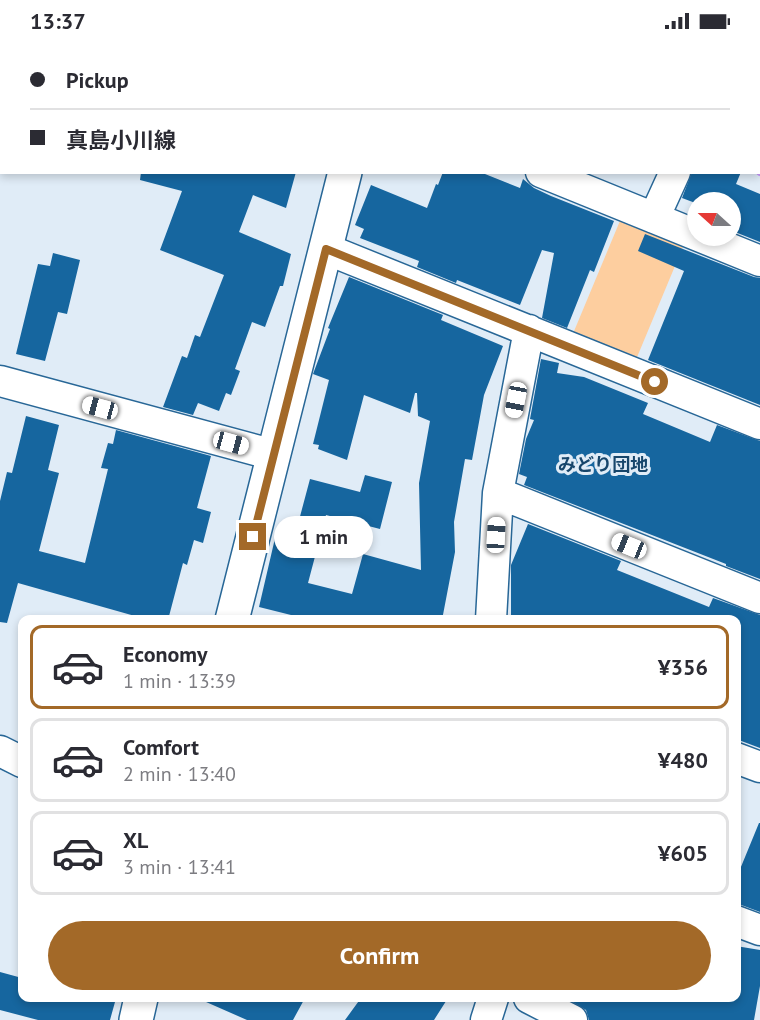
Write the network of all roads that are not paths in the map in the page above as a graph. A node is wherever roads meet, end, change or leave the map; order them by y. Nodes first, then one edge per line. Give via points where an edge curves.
1 (345, 174) edge
2 (546, 174) edge
3 (674, 174) edge
4 (654, 218) junction
5 (326, 249) junction
6 (760, 261) edge
7 (529, 330) junction
8 (0, 381) edge
9 (760, 424) edge
10 (274, 455) junction
11 (498, 493) junction
12 (760, 598) edge
13 (233, 615) edge
14 (491, 615) edge
15 (0, 751) edge
16 (18, 760) edge
17 (741, 760) edge
18 (760, 767) edge
19 (741, 923) edge
20 (760, 930) edge
21 (140, 1002) edge
22 (492, 1002) edge
23 (537, 1002) edge
24 (136, 1020) edge
25 (486, 1020) edge
26 (572, 1020) edge

1 - 5 street
2 - 4 street
3 - 4 street
4 - 6 street
5 - 7 street
5 - 10 street
7 - 9 street
7 - 11 street
8 - 10 street
10 - 13 street
11 - 12 street
11 - 14 street
15 - 16 street
17 - 18 street
19 - 20 street
21 - 24 street
22 - 25 street
23 - 26 street

